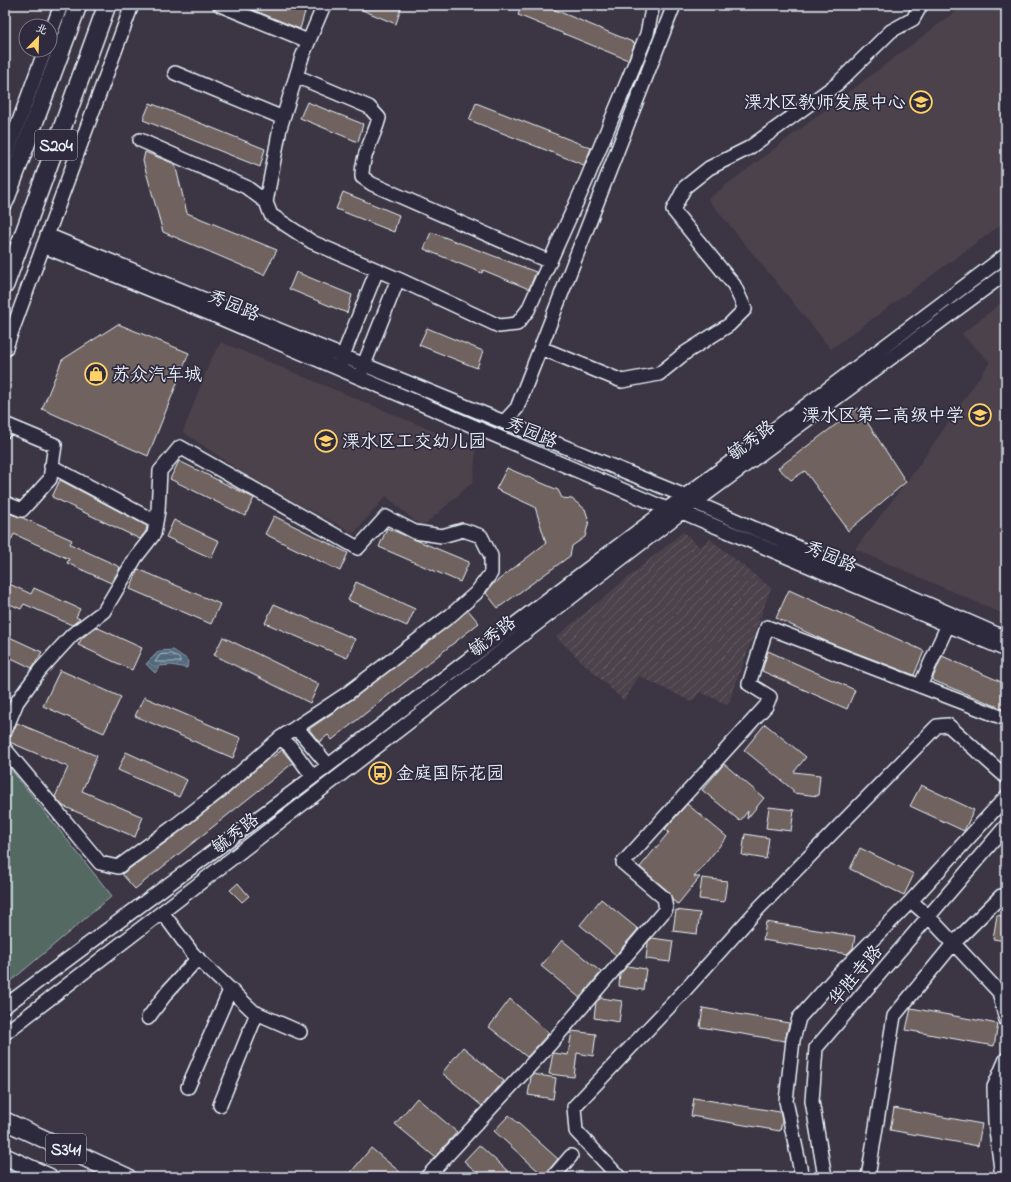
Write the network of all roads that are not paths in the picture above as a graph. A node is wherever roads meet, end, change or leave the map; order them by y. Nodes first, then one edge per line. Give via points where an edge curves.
1 (61, 5) edge
2 (78, 5) edge
3 (107, 5) edge
4 (132, 5) edge
5 (220, 5) edge
6 (324, 5) edge
7 (650, 5) edge
8 (674, 5) edge
9 (921, 5) edge
10 (56, 18) edge
11 (308, 41) junction
12 (42, 58) edge
13 (175, 73) dead end
14 (296, 76) junction
15 (283, 118) junction
16 (140, 140) dead end
17 (5, 159) edge
18 (5, 201) edge
19 (266, 202) junction
20 (45, 241) junction
21 (1006, 255) edge
22 (550, 262) junction
23 (377, 270) junction
24 (1006, 273) edge
25 (398, 279) junction
26 (5, 285) edge
27 (541, 348) junction
28 (5, 350) edge
29 (343, 356) junction
30 (364, 365) junction
31 (338, 369) junction
32 (358, 377) junction
33 (504, 422) junction
34 (5, 431) edge
35 (51, 466) junction
36 (691, 500) junction
37 (5, 504) edge
38 (667, 509) junction
39 (682, 512) junction
40 (156, 522) junction
41 (950, 620) junction
42 (1006, 638) edge
43 (1006, 650) edge
44 (920, 686) junction
45 (1006, 719) edge
46 (295, 728) junction
47 (5, 731) edge
48 (280, 738) junction
49 (5, 750) edge
50 (328, 765) junction
51 (313, 777) junction
52 (1006, 777) edge
53 (1006, 797) edge
54 (1006, 826) edge
55 (1006, 896) edge
56 (911, 901) junction
57 (162, 912) junction
58 (928, 916) junction
59 (953, 944) junction
60 (198, 958) junction
61 (230, 990) junction
62 (5, 1006) edge
63 (257, 1013) junction
64 (148, 1018) dead end
65 (1006, 1020) edge
66 (300, 1032) dead end
67 (5, 1033) edge
68 (1006, 1058) edge
69 (188, 1086) dead end
70 (220, 1105) dead end
71 (5, 1114) edge
72 (5, 1121) edge
73 (23, 1129) junction
74 (571, 1156) dead end
75 (5, 1157) edge
76 (49, 1177) edge
77 (127, 1177) edge
78 (427, 1177) edge
79 (553, 1177) edge
80 (619, 1177) edge
81 (802, 1177) edge
82 (825, 1177) edge
83 (868, 1177) edge
84 (1002, 1177) edge

1 - 10 street
2 - 18 main road, S204
3 - 26 main road, S204
4 - 20 street
5 - 11 street
6 - 11 street
7 - 22 street via 652,8 647,34
8 - 27 street
9 - 27 street via 913,18 891,31 837,84 749,148 709,168 685,187 673,210 734,285 744,309 729,325 685,353 659,374 622,381
11 - 14 street
12 - 17 street
13 - 15 street
14 - 15 street
14 - 22 street via 369,106 379,118 361,166 362,177 372,184
15 - 19 street
16 - 19 street via 246,187
19 - 23 street via 271,215 312,242
20 - 28 street
20 - 29 street, 秀园路
20 - 31 street, 秀园路
21 - 36 street, 毓秀路
22 - 25 street via 528,310 517,324 499,326
23 - 25 street
23 - 29 street
24 - 36 street, 毓秀路
25 - 30 street
27 - 33 street via 517,408
29 - 30 street, 秀园路
29 - 31 street
30 - 32 street
30 - 33 street, 秀园路
31 - 32 street, 秀园路
32 - 38 street, 秀园路
33 - 36 street, 秀园路
34 - 35 street via 7,425 55,445
35 - 37 street via 50,479 22,510
35 - 40 street
36 - 38 street, 毓秀路
36 - 39 street, 毓秀路
36 - 41 street, 秀园路
38 - 39 street, 秀园路
38 - 50 street, 毓秀路
39 - 41 street, 秀园路
39 - 57 street, 毓秀路
40 - 46 street via 160,471 180,447 358,548 386,517 415,532 442,536 463,530 481,536 491,556 491,573 476,593 348,693
40 - 47 street via 154,534 136,557 104,611 72,635 40,670 17,702
41 - 42 street, 秀园路
41 - 43 street, 秀园路
41 - 44 street
44 - 45 street
44 - 78 street via 767,627 749,684 770,697 766,706 623,863 664,898 666,909 551,1044
46 - 48 street
46 - 50 street
48 - 49 street via 222,789 118,866 100,863
48 - 51 street via 290,746
50 - 51 street, 毓秀路
51 - 62 street, 毓秀路
52 - 80 street via 948,725 937,726 775,891 574,1107 576,1131
53 - 56 street
54 - 58 street, 华胜寺路
55 - 59 street via 1001,896
56 - 58 street
56 - 81 street via 799,1018 793,1040 786,1101
57 - 60 street
57 - 67 street, 毓秀路
58 - 59 street
58 - 82 street, 华胜寺路 via 816,1048 812,1101
59 - 65 street via 998,992
59 - 83 street via 894,1016
60 - 61 street
60 - 64 street
61 - 63 street
61 - 69 street
63 - 66 street
63 - 70 street
68 - 84 street via 994,1087 994,1122
71 - 73 main road
72 - 73 main road, S341
73 - 77 main road, S341
74 - 79 street
75 - 76 main road, S341

